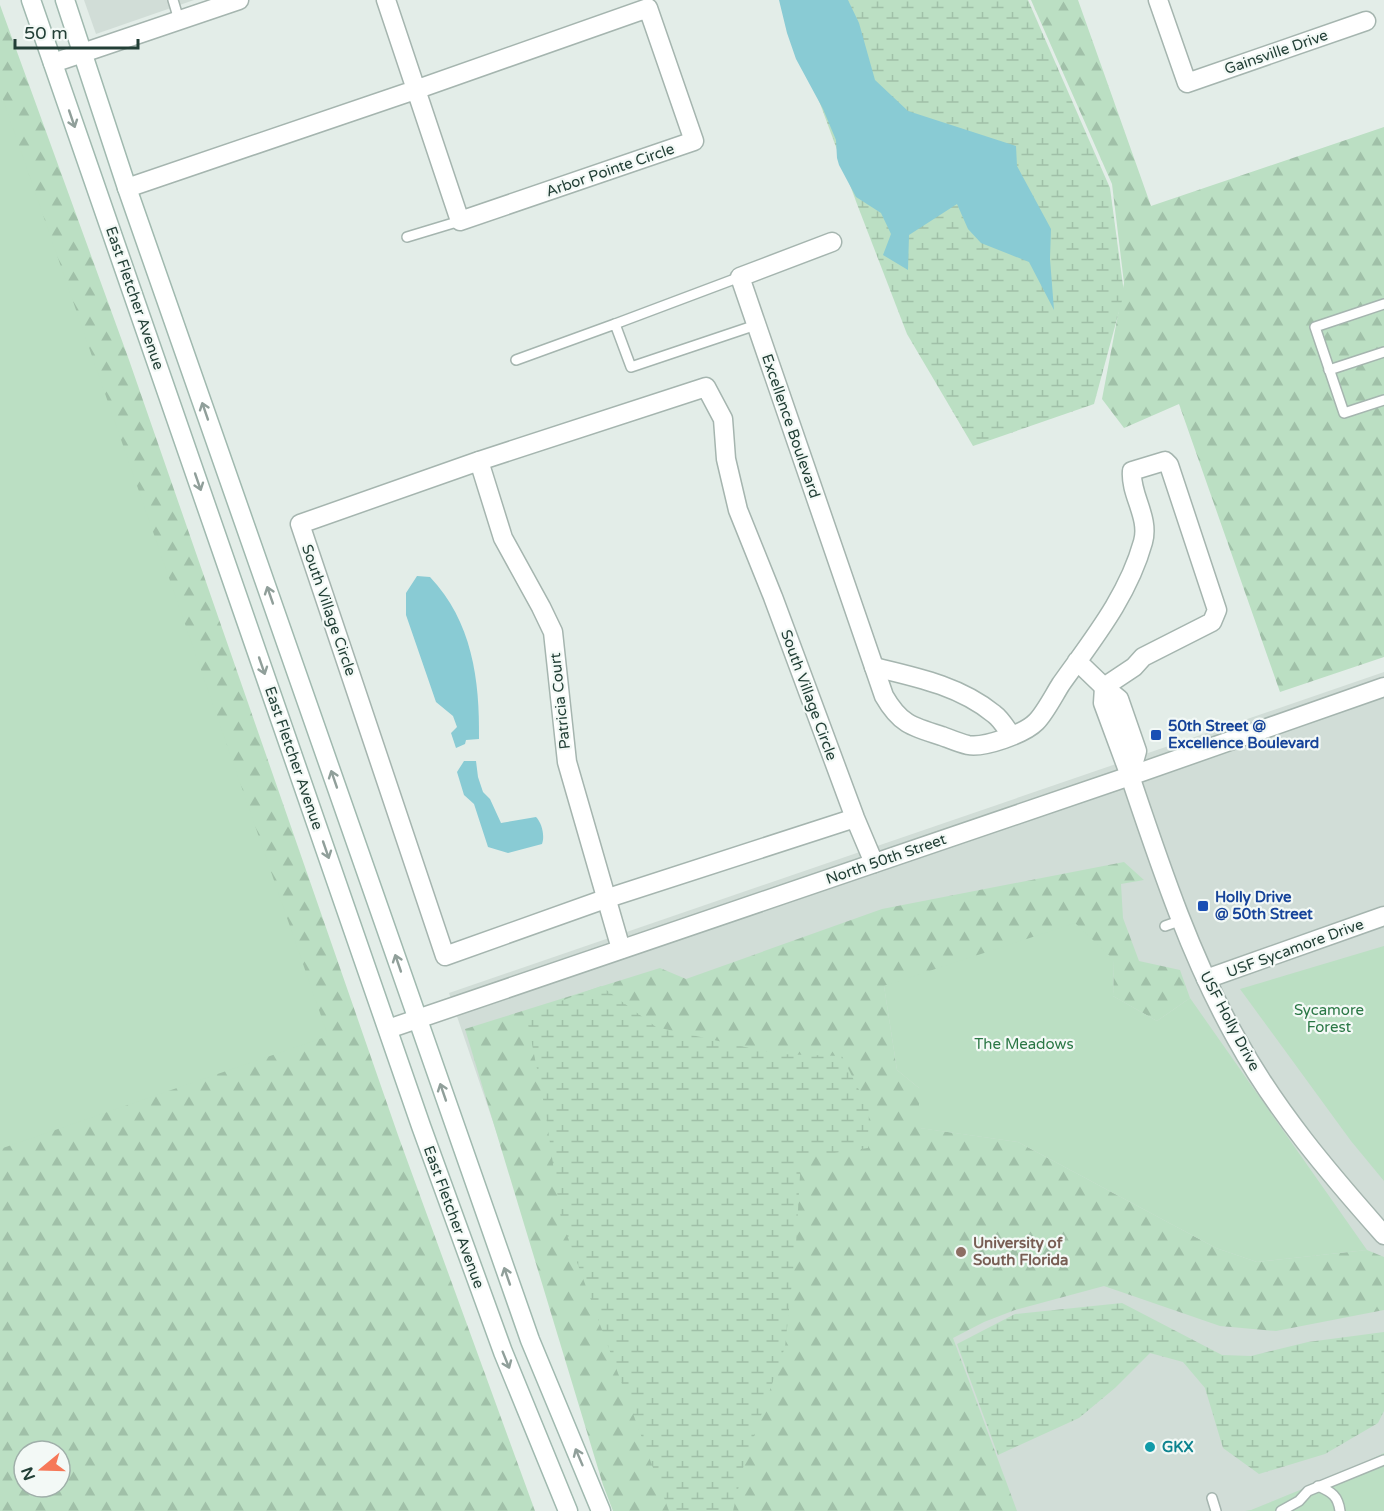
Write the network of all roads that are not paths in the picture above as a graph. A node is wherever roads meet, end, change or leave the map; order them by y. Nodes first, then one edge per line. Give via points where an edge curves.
1 (31, 0) edge
2 (64, 0) edge
3 (173, 0) edge
4 (239, 0) edge
5 (386, 0) edge
6 (1158, 0) edge
7 (179, 20) junction
8 (1366, 21) dead end
9 (83, 53) junction
10 (53, 63) junction
11 (415, 90) junction
12 (127, 188) junction
13 (460, 221) junction
14 (407, 237) dead end
15 (832, 242) dead end
16 (740, 277) junction
17 (1384, 304) edge
18 (615, 324) junction
19 (756, 325) junction
20 (1384, 352) edge
21 (516, 360) dead end
22 (1329, 370) junction
23 (1384, 400) edge
24 (479, 461) junction
25 (1077, 661) junction
26 (874, 667) junction
27 (1104, 687) junction
28 (1384, 687) edge
29 (1011, 735) junction
30 (1130, 776) junction
31 (855, 818) junction
32 (874, 863) junction
33 (605, 899) junction
34 (1384, 916) edge
35 (621, 949) junction
36 (1206, 979) junction
37 (417, 1018) junction
38 (387, 1029) junction
39 (1384, 1235) edge
40 (1384, 1460) edge
41 (1318, 1486) junction
42 (1212, 1498) dead end
43 (1299, 1501) junction
44 (568, 1511) edge
45 (601, 1511) edge
46 (1216, 1511) edge
47 (1281, 1511) edge
48 (1301, 1511) edge
49 (1340, 1511) edge

1 - 10 street, East Fletcher Avenue
2 - 9 street, East Fletcher Avenue
3 - 7 lane
4 - 7 street
5 - 11 street
6 - 8 street, Gainsville Drive via 1187,83
7 - 9 street
9 - 10 street
9 - 12 street, East Fletcher Avenue
10 -> 38 street, East Fletcher Avenue
11 - 12 street, Arbor Pointe Circle
11 - 13 street
11 - 13 street, Arbor Pointe Circle via 648,8 694,141
37 -> 12 street, East Fletcher Avenue
13 - 14 lane
15 - 16 street
16 - 18 lane
16 - 19 street, Excellence Boulevard
17 - 22 lane via 1315,327
18 - 19 lane via 631,367
18 - 21 lane
19 - 26 street, Excellence Boulevard
20 - 22 lane
22 - 23 lane via 1344,413
24 - 31 street, South Village Circle via 706,387 723,419 726,459 738,510
24 - 33 street, Patricia Court via 503,538 553,632 567,762
24 - 33 street, South Village Circle via 300,524 445,956
25 - 27 street
25 - 27 street, Excellence Boulevard via 1115,608 1144,539 1132,471 1165,460 1217,610 1212,622 1143,657
25 - 29 street, Excellence Boulevard via 1036,723
26 - 29 street via 931,681 969,698 995,715
26 - 29 street, Excellence Boulevard via 892,711 911,726 970,745 1001,741
27 - 30 street via 1119,699 1137,751
28 - 30 street, North 50th Street
30 - 32 street, North 50th Street
30 - 36 street, USF Holly Drive via 1173,923
31 - 32 street, South Village Circle
31 - 33 street, South Village Circle
32 - 35 street, North 50th Street
33 - 35 street, Patricia Court
34 - 36 street, USF Sycamore Drive
35 - 37 street, North 50th Street
36 - 39 street, USF Holly Drive via 1236,1039 1304,1143
37 - 38 street, North 50th Street
45 -> 37 street, East Fletcher Avenue via 530,1340
38 -> 44 street, East Fletcher Avenue via 503,1352
40 - 41 lane
41 - 43 lane
41 - 49 lane via 1334,1493
42 - 46 lane
43 - 47 lane
43 - 48 lane

